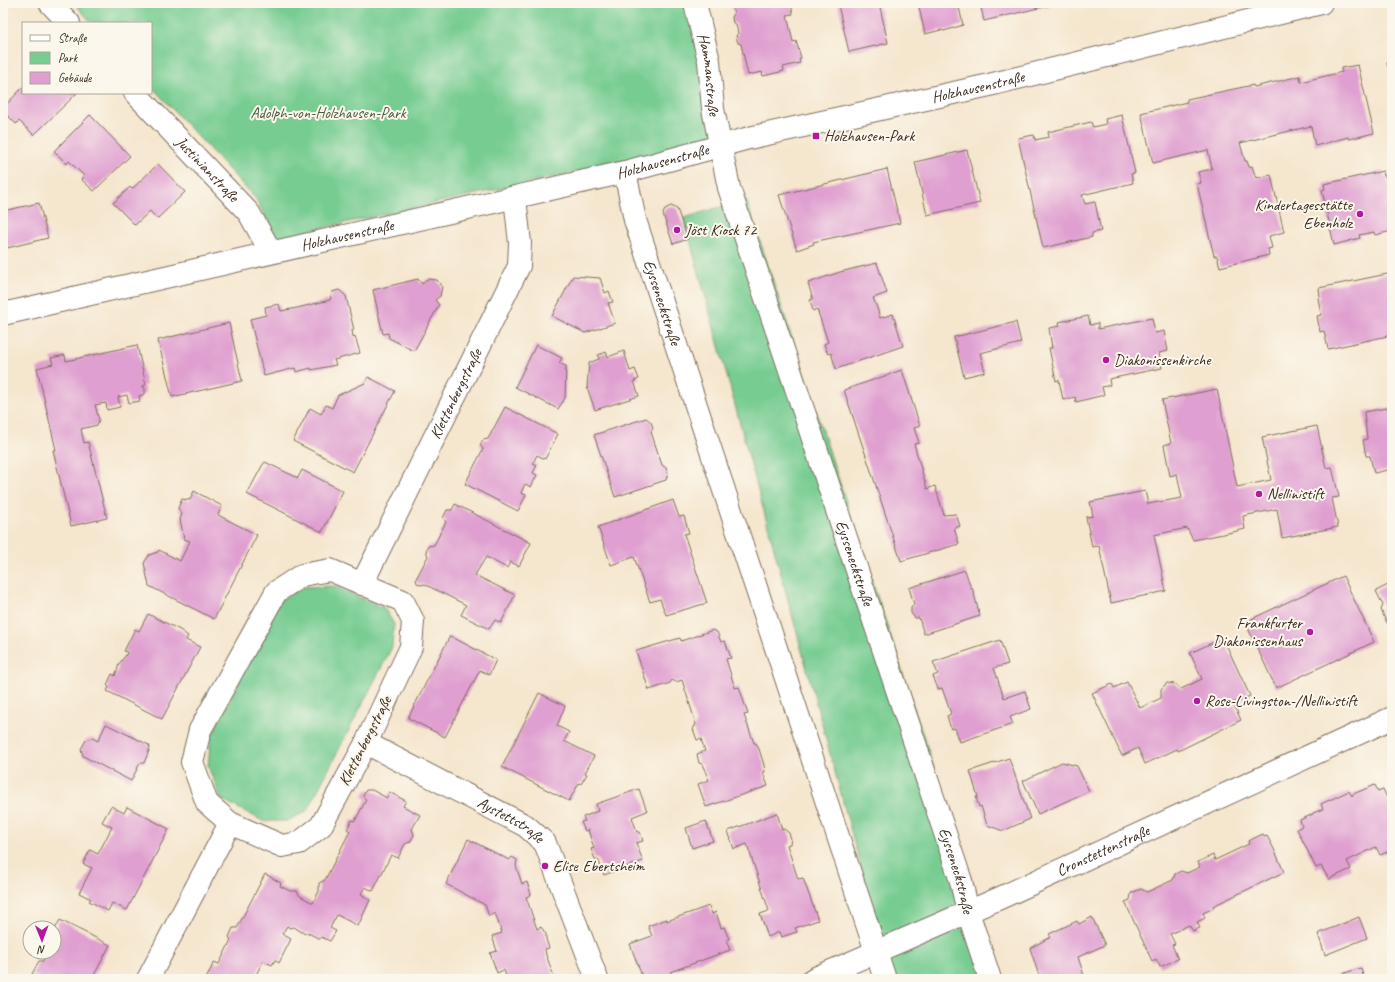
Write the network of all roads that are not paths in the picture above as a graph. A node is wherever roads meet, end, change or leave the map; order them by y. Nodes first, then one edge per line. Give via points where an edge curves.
1 (50, 3) edge
2 (695, 3) edge
3 (1321, 3) edge
4 (68, 22) edge
5 (136, 94) edge
6 (720, 147) junction
7 (625, 172) junction
8 (515, 198) junction
9 (271, 252) junction
10 (3, 314) edge
11 (362, 584) junction
12 (1392, 718) edge
13 (366, 743) junction
14 (230, 822) junction
15 (968, 912) junction
16 (876, 953) junction
17 (148, 979) edge
18 (596, 979) edge
19 (813, 979) edge
20 (885, 979) edge
21 (990, 979) edge

1 - 4 street
2 - 6 street, Hammanstraße via 709,61 713,109
3 - 6 street, Holzhausenstraße via 985,86 770,133
5 - 9 street, Justinianstraße via 249,212
6 - 7 street, Holzhausenstraße
6 - 15 street, Eysseneckstraße via 729,188 961,880
7 - 8 street, Holzhausenstraße
7 - 16 street, Eysseneckstraße via 635,220
8 - 9 street, Holzhausenstraße
8 - 11 street, Klettenbergstraße via 520,243 519,266
9 - 10 street, Holzhausenstraße
11 - 13 street, Klettenbergstraße via 403,602 413,621 411,647
11 - 14 street, Klettenbergstraße via 330,570 302,575 276,592 200,730 192,762 207,804
12 - 15 street, Cronstettenstraße
13 - 14 street, Klettenbergstraße via 321,826 299,843 282,846
13 - 18 street, Aystettstraße via 526,826 545,843
14 - 17 street
15 - 16 street, Cronstettenstraße
15 - 21 street, Eysseneckstraße
16 - 19 street, Cronstettenstraße
16 - 20 street, Eysseneckstraße

